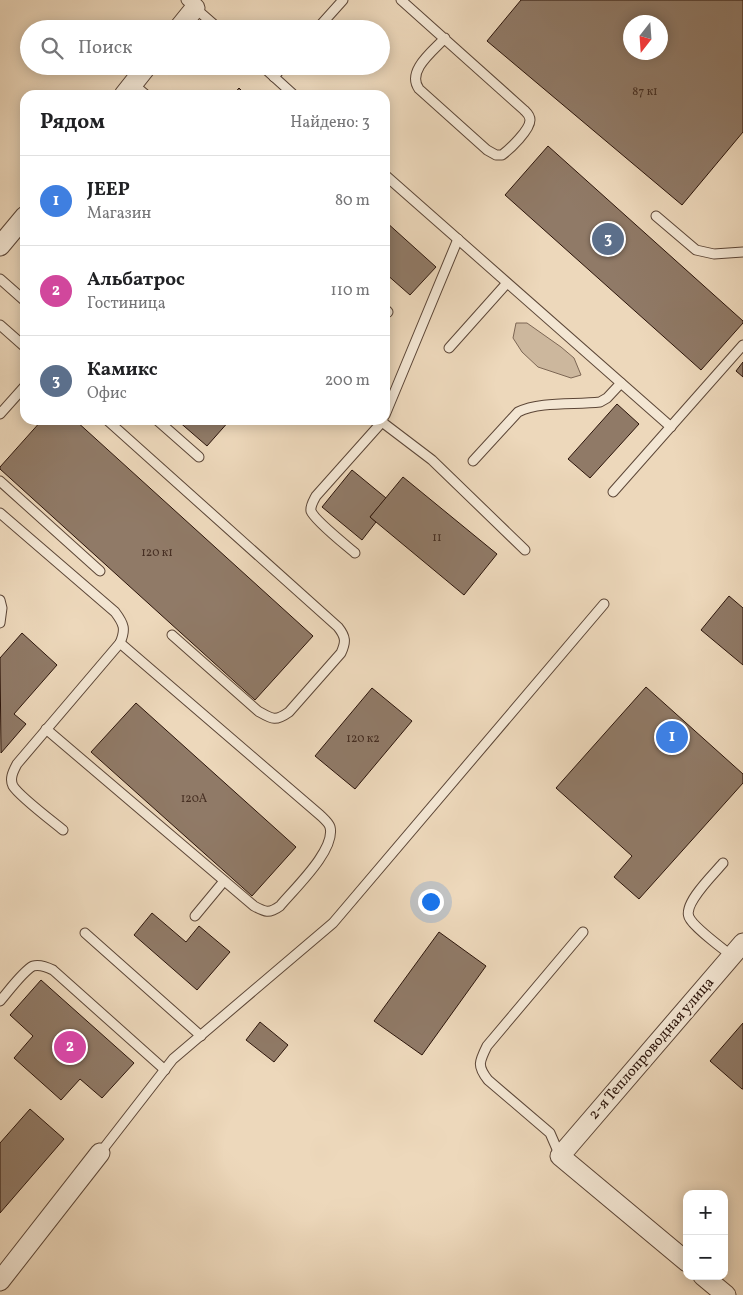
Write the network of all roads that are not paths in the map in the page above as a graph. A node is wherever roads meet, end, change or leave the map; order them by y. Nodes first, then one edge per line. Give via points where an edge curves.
1 (343, 0) edge
2 (402, 0) edge
3 (191, 4) edge
4 (183, 20) edge
5 (209, 20) edge
6 (325, 20) edge
7 (445, 38) junction
8 (143, 75) edge
9 (274, 77) edge
10 (135, 90) edge
11 (288, 90) edge
12 (390, 179) edge
13 (656, 216) dead end
14 (20, 222) edge
15 (458, 239) junction
16 (0, 246) edge
17 (743, 252) edge
18 (0, 279) edge
19 (507, 283) junction
20 (20, 297) edge
21 (0, 325) edge
22 (20, 343) edge
23 (743, 345) edge
24 (449, 348) dead end
25 (621, 383) junction
26 (20, 392) edge
27 (390, 402) edge
28 (0, 414) edge
29 (112, 425) edge
30 (163, 425) edge
31 (378, 425) edge
32 (390, 425) edge
33 (671, 427) junction
34 (199, 457) dead end
35 (473, 461) dead end
36 (0, 481) edge
37 (614, 492) dead end
38 (0, 514) edge
39 (525, 550) dead end
40 (355, 553) dead end
41 (100, 571) dead end
42 (0, 600) edge
43 (604, 604) dead end
44 (0, 623) edge
45 (172, 635) dead end
46 (120, 644) junction
47 (46, 729) junction
48 (63, 830) dead end
49 (723, 863) dead end
50 (224, 881) junction
51 (195, 916) dead end
52 (582, 932) dead end
53 (85, 933) dead end
54 (737, 949) edge
55 (0, 1001) edge
56 (201, 1036) junction
57 (165, 1070) junction
58 (100, 1153) joint
59 (560, 1156) junction
60 (683, 1259) edge
61 (708, 1280) edge
62 (0, 1281) edge
63 (726, 1295) edge

1 - 6 lane
2 - 7 lane
3 - 4 street
3 - 5 lane
7 - 7 lane via 530,117 527,129 502,155 487,150 415,84 414,76 419,67
8 - 10 street
9 - 11 lane
12 - 15 lane
13 - 17 lane via 696,250 714,254
14 - 16 street
15 - 19 lane
15 - 27 lane
18 - 20 lane
19 - 24 lane
19 - 25 lane
21 - 22 lane
23 - 33 lane
25 - 33 lane
25 - 35 lane via 600,402 532,407 518,412
26 - 28 lane
29 - 45 lane via 338,627 345,635 346,644 289,712 271,719
30 - 34 lane
31 - 40 lane via 316,496 312,505 312,512 318,520
32 - 39 lane via 432,460
33 - 37 lane
36 - 41 lane
38 - 46 lane via 115,612 123,623 124,635
42 - 44 lane
43 - 56 lane via 333,923
46 - 47 lane
46 - 50 lane via 330,826 330,841 325,852 273,911 254,906
47 - 48 lane via 17,764 12,773 12,784
47 - 50 lane
49 - 54 lane via 692,899 688,915 693,923
50 - 51 lane
52 - 59 lane via 487,1046 481,1058 480,1070 488,1080 550,1133
53 - 56 lane
54 - 59 street, 2-я Теплопроводная улица
55 - 57 lane via 34,966 44,966
56 - 57 lane via 173,1059
57 - 58 lane
58 - 62 street
59 - 60 street
61 - 63 street

